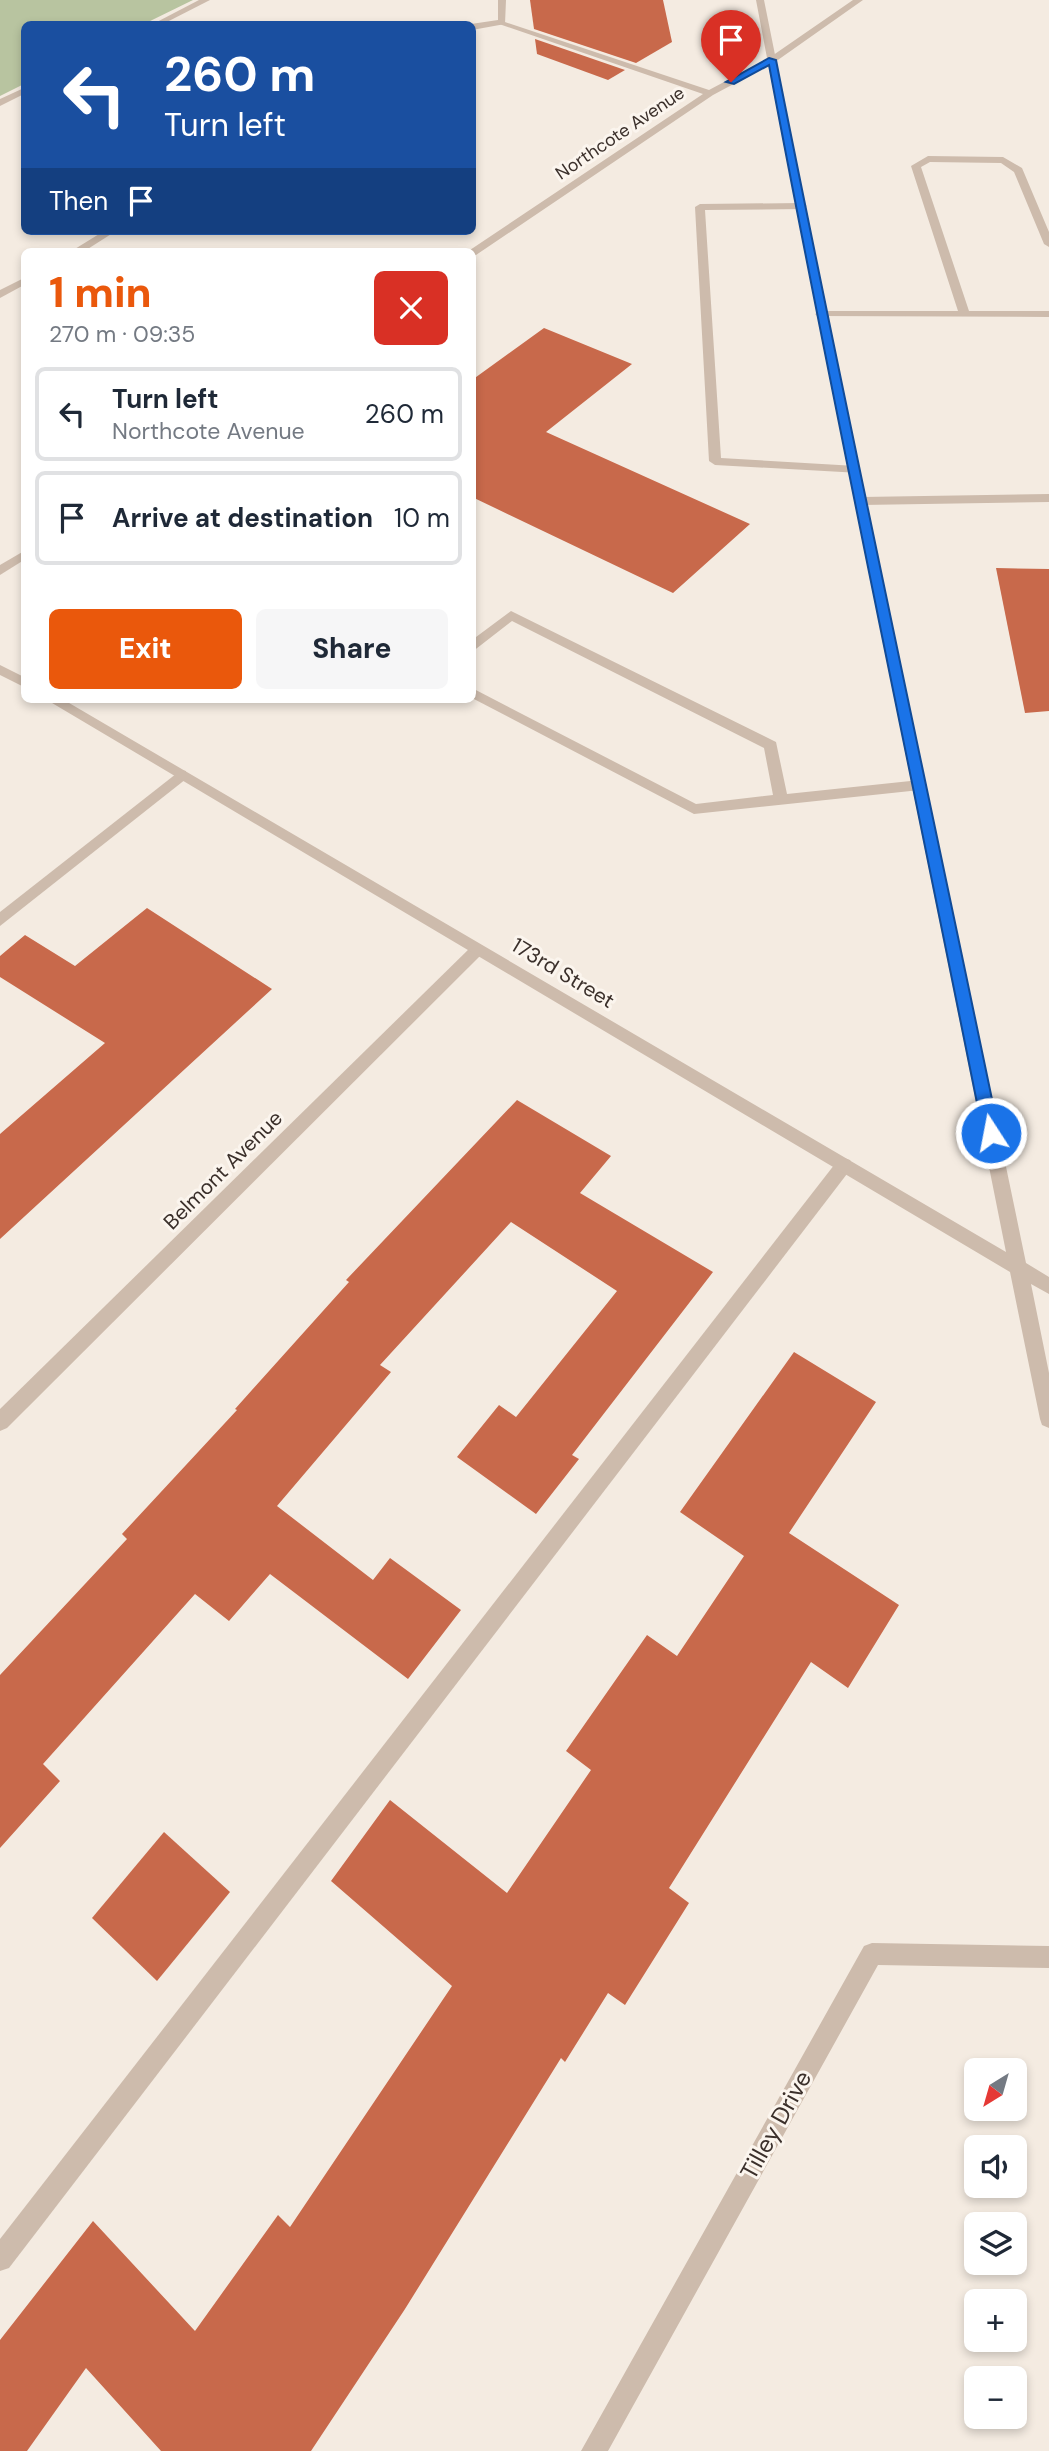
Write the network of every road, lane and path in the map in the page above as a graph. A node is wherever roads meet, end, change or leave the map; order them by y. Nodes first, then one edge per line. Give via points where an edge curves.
1 (206, 0) edge
2 (502, 0) edge
3 (760, 0) edge
4 (859, 0) edge
5 (163, 21) edge
6 (502, 22) junction
7 (476, 26) edge
8 (772, 60) junction
9 (21, 92) edge
10 (710, 93) junction
11 (0, 103) edge
12 (802, 205) junction
13 (104, 235) edge
14 (1049, 244) edge
15 (82, 248) edge
16 (476, 250) edge
17 (21, 283) edge
18 (0, 295) edge
19 (964, 313) junction
20 (821, 314) junction
21 (1049, 314) edge
22 (856, 470) junction
23 (1049, 498) edge
24 (862, 501) junction
25 (21, 557) edge
26 (0, 571) edge
27 (476, 645) edge
28 (0, 668) edge
29 (21, 681) edge
30 (476, 694) edge
31 (59, 703) edge
32 (181, 775) junction
33 (920, 785) junction
34 (781, 799) junction
35 (0, 920) edge
36 (478, 949) junction
37 (844, 1165) junction
38 (1018, 1267) junction
39 (1049, 1286) edge
40 (1049, 1419) edge
41 (0, 1422) edge
42 (1049, 1957) edge
43 (0, 2259) edge
44 (594, 2451) edge

1 - 5 street
2 - 6 street
3 - 8 street
4 - 8 street, Northcote Avenue
6 - 7 street
6 - 10 street
8 - 10 street, Northcote Avenue
8 - 12 street
9 - 11 street
10 - 16 street, Northcote Avenue
12 - 20 street
12 - 22 street via 699,207 715,461
13 - 15 street
14 - 19 street via 1018,170 1003,160 928,159 916,166
17 - 18 street
19 - 20 street
19 - 21 street
20 - 22 street
22 - 24 street
23 - 24 street
24 - 33 street
25 - 26 street
27 - 34 street via 511,615 771,745
28 - 29 street
30 - 34 street via 694,809
31 - 32 street, 173rd Street
32 - 35 street
32 - 36 street, 173rd Street
33 - 34 street
33 - 38 street
36 - 37 street, 173rd Street
36 - 41 street, Belmont Avenue
37 - 38 street, 173rd Street
37 - 43 street
38 - 39 street, 173rd Street
38 - 40 street
42 - 44 street, Tilley Drive via 872,1954

